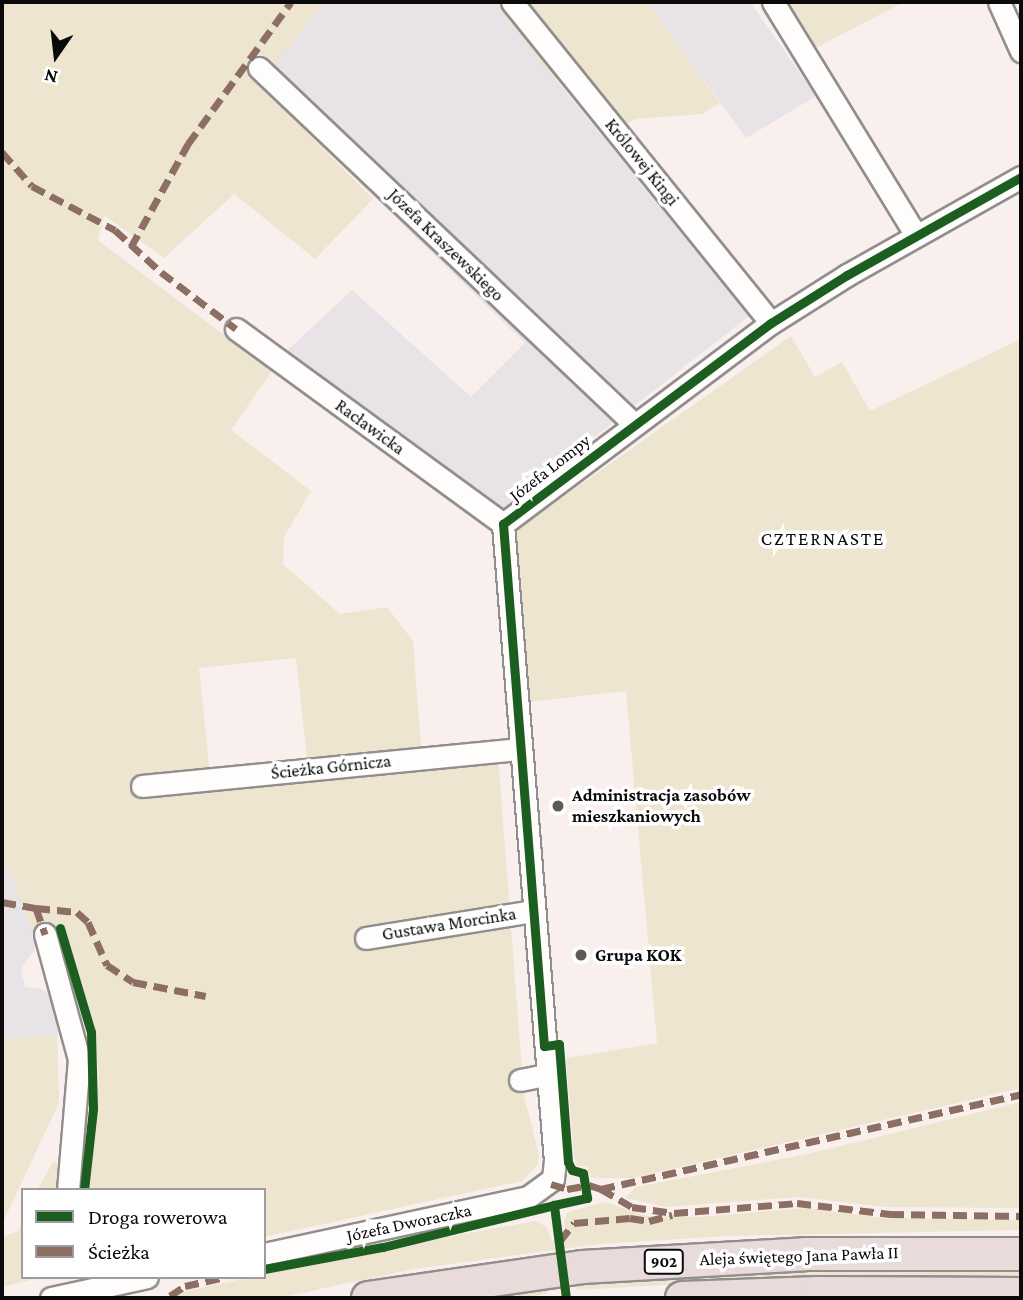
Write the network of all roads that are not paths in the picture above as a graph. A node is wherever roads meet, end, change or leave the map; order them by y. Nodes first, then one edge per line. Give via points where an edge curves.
1 (512, 2) edge
2 (773, 2) edge
3 (999, 2) edge
4 (1021, 51) edge
5 (259, 68) dead end
6 (1021, 177) edge
7 (916, 235) junction
8 (771, 323) junction
9 (236, 329) dead end
10 (633, 423) junction
11 (503, 524) junction
12 (520, 749) junction
13 (142, 786) dead end
14 (533, 911) junction
15 (45, 934) dead end
16 (366, 938) dead end
17 (546, 1075) junction
18 (520, 1080) dead end
19 (551, 1184) joint
20 (68, 1188) edge
21 (266, 1254) edge
22 (1021, 1254) edge
23 (130, 1279) edge
24 (78, 1285) edge
25 (1021, 1294) edge
26 (51, 1298) edge
27 (368, 1298) edge
28 (682, 1298) edge

1 - 8 street, Królowej Kingi
2 - 7 street
3 - 4 street
5 - 10 street, Józefa Kraszewskiego
6 - 7 street, Józefa Lompy
7 - 8 street, Józefa Lompy
8 - 10 street, Józefa Lompy
9 - 11 street, Racławicka
10 - 11 street, Józefa Lompy
11 - 12 street, Józefa Lompy
12 - 13 street, Ścieżka Górnicza
12 - 14 street, Józefa Lompy
14 - 16 street, Gustawa Morcinka
14 - 17 street, Józefa Lompy
15 - 20 street via 79,1059
17 - 18 street
17 - 19 street, Józefa Lompy via 555,1161
19 - 21 street, Józefa Dworaczka via 515,1200
22 - 27 main road, Aleja świętego Jana Pawła II / 902 via 818,1254 582,1267
23 - 24 street
24 - 26 street
25 - 28 main road, Aleja świętego Jana Pawła II / 902

